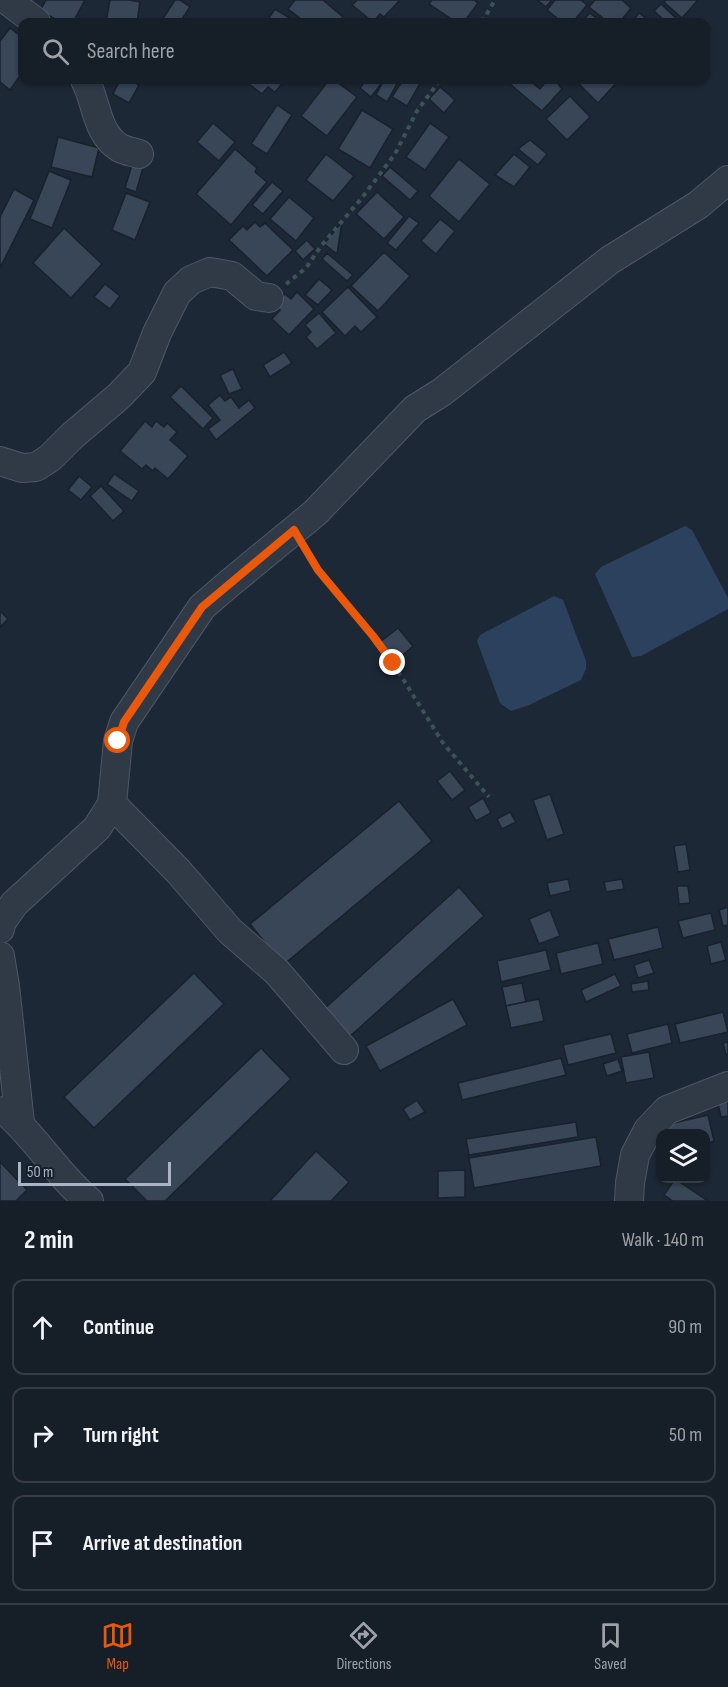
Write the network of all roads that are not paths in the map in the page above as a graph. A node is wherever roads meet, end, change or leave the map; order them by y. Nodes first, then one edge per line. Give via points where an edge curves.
1 (7, 0) edge
2 (31, 18) edge
3 (87, 84) edge
4 (139, 154) dead end
5 (728, 180) edge
6 (269, 298) road end
7 (0, 461) edge
8 (112, 804) junction
9 (0, 929) edge
10 (0, 956) edge
11 (344, 1050) dead end
12 (728, 1086) edge
13 (10, 1115) edge
14 (89, 1201) edge
15 (629, 1201) edge

1 - 2 street
3 - 4 street via 100,123 111,140
5 - 8 street via 698,205 610,260 415,409 315,513 202,607 124,722 118,741
6 - 7 street via 256,296 232,276 210,272 191,280 177,293 142,372 119,396 36,467 22,468
8 - 9 street via 97,828 14,904
8 - 11 street via 230,931 277,972
10 - 13 street via 5,986
12 - 15 street via 667,1110 648,1130 635,1155
13 - 14 street

